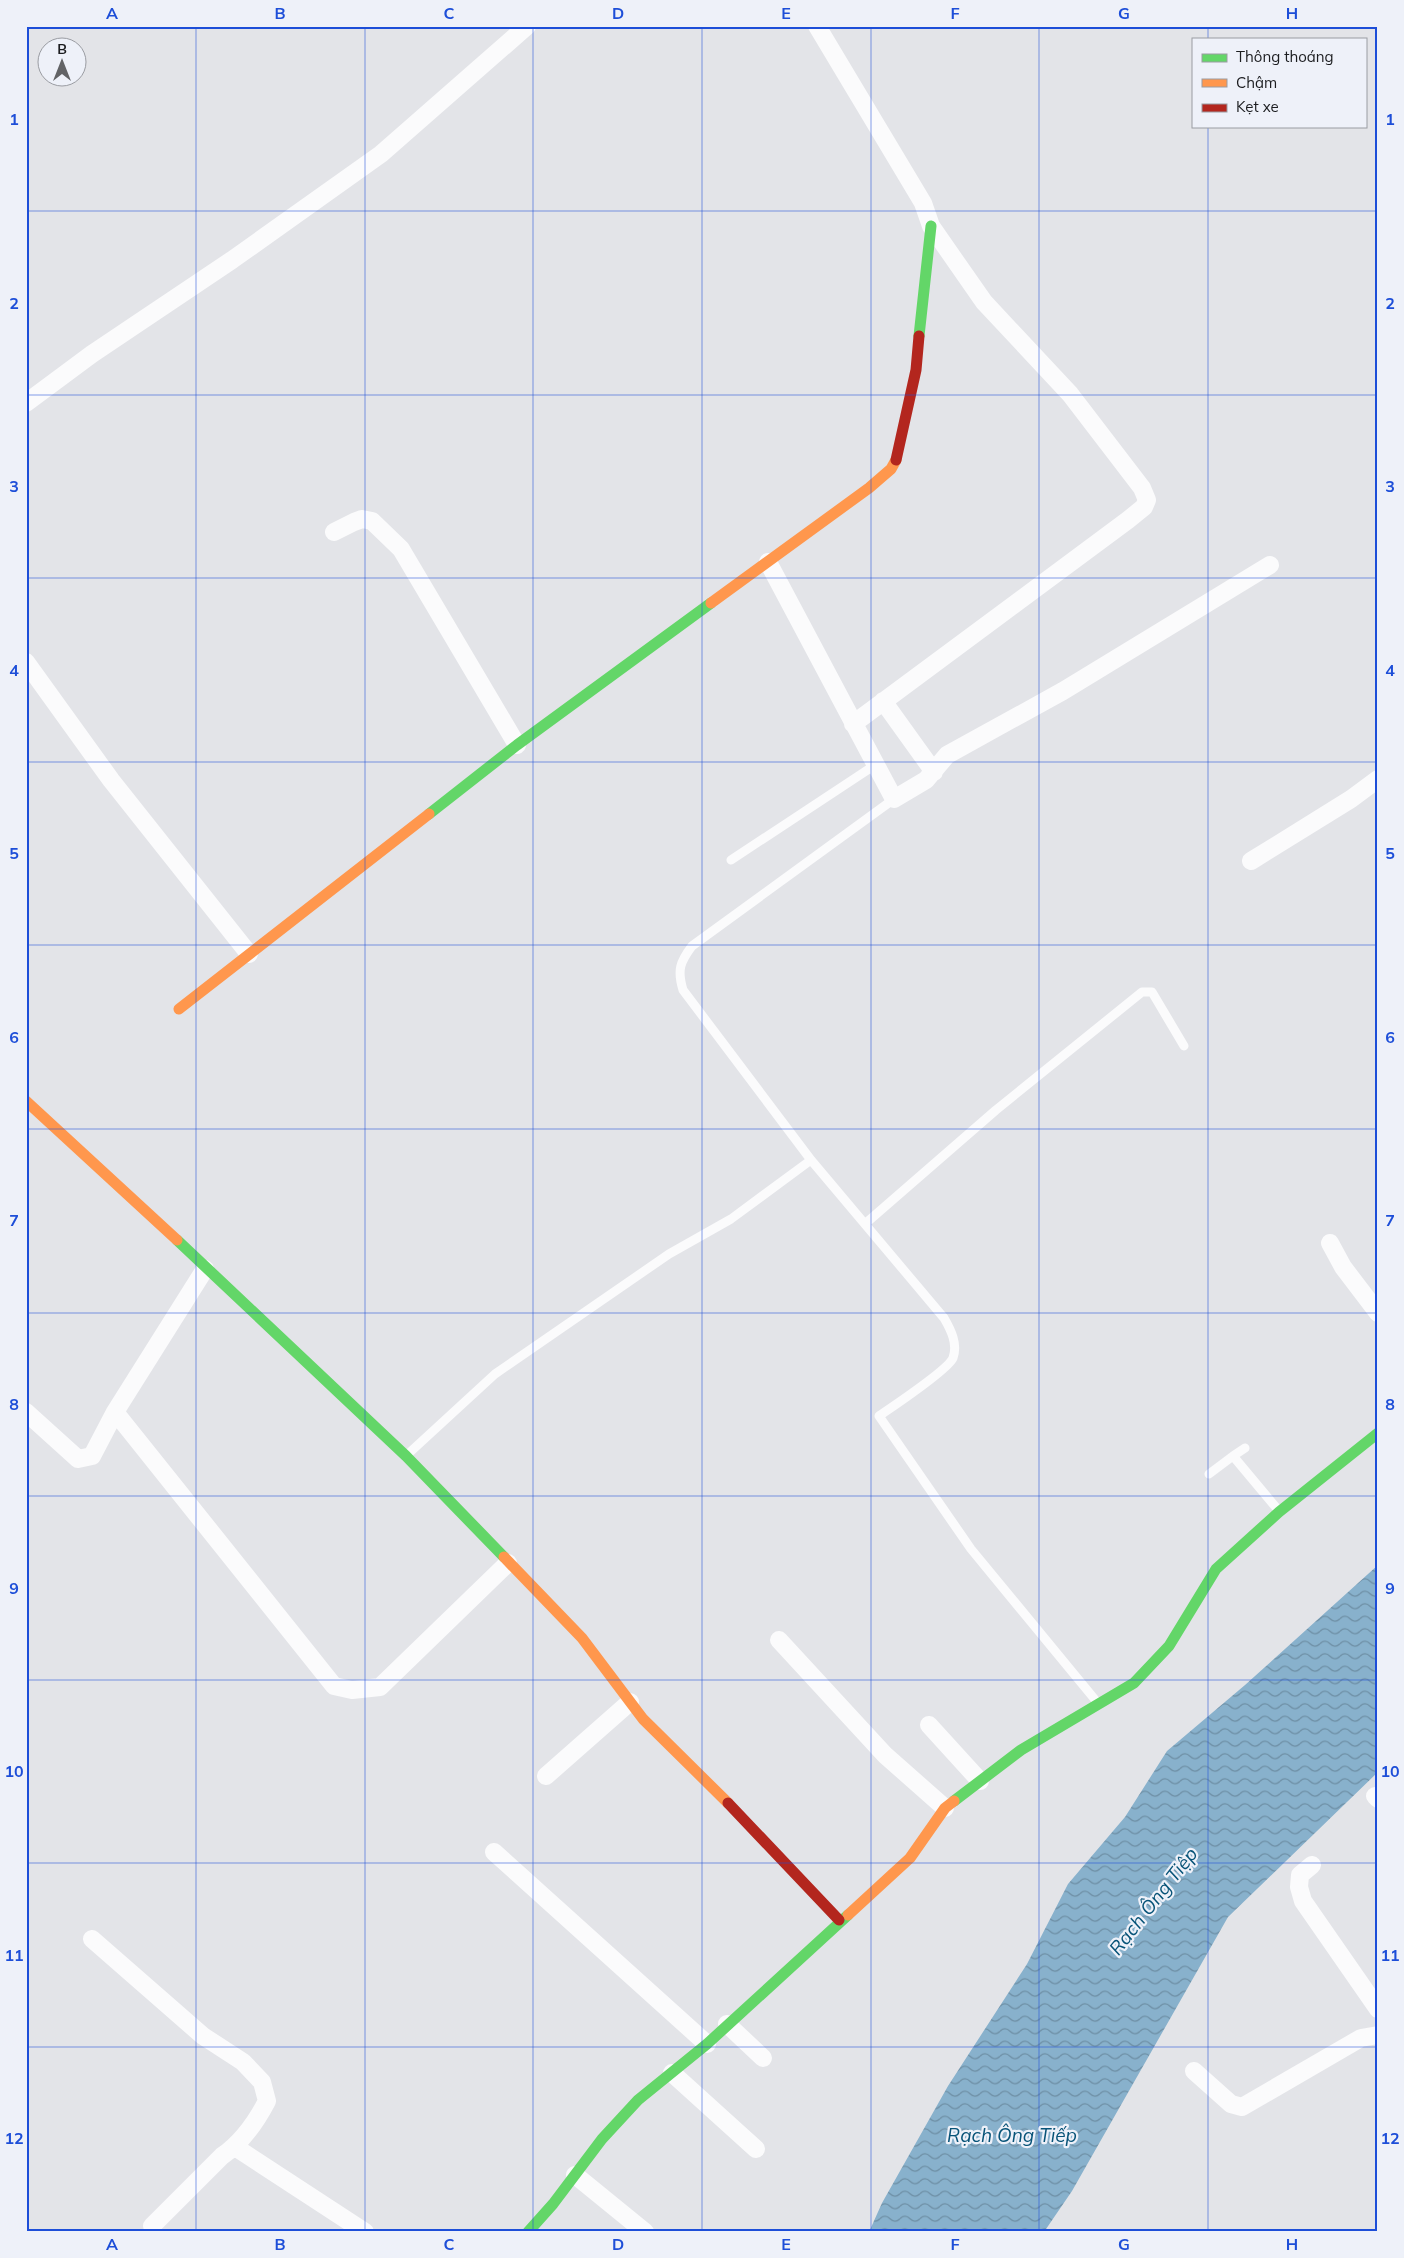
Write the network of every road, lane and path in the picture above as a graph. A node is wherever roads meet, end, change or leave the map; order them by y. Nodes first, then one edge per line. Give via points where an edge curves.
1 (527, 26) edge
2 (817, 26) edge
3 (931, 226) junction
4 (26, 403) edge
5 (334, 532) dead end
6 (768, 562) junction
7 (1270, 565) dead end
8 (26, 662) edge
9 (883, 701) junction
10 (853, 724) junction
11 (517, 745) junction
12 (875, 765) junction
13 (930, 776) junction
14 (1378, 779) edge
15 (894, 798) junction
16 (731, 860) dead end
17 (1251, 861) dead end
18 (249, 954) junction
19 (179, 1009) dead end
20 (1184, 1046) dead end
21 (26, 1101) edge
22 (811, 1160) junction
23 (866, 1223) junction
24 (1330, 1243) dead end
25 (205, 1269) junction
26 (1378, 1314) edge
27 (26, 1412) edge
28 (114, 1412) junction
29 (1378, 1433) edge
30 (1245, 1448) dead end
31 (406, 1456) junction
32 (1234, 1456) junction
33 (1209, 1474) dead end
34 (1279, 1512) junction
35 (508, 1563) junction
36 (779, 1640) dead end
37 (630, 1702) junction
38 (1099, 1704) junction
39 (929, 1725) dead end
40 (546, 1776) dead end
41 (980, 1781) junction
42 (945, 1808) junction
43 (494, 1852) dead end
44 (1312, 1865) dead end
45 (839, 1920) junction
46 (92, 1939) dead end
47 (1378, 2010) edge
48 (727, 2024) junction
49 (1378, 2035) edge
50 (707, 2044) junction
51 (763, 2058) dead end
52 (1194, 2071) dead end
53 (672, 2073) junction
54 (235, 2147) junction
55 (756, 2150) dead end
56 (575, 2175) junction
57 (152, 2226) dead end
58 (365, 2232) edge
59 (528, 2232) edge
60 (645, 2232) edge

1 - 4 street via 381,154
2 - 3 street via 923,203
3 - 6 street via 916,370 897,458 869,488
3 - 9 street via 984,302 1070,394 1142,488 1147,500 1144,508
5 - 11 street via 362,519 372,521 401,549
6 - 10 street
6 - 11 street
7 - 13 street via 1071,686 947,755
8 - 18 street via 111,780
9 - 10 street
9 - 13 street
10 - 12 street
11 - 18 street
12 - 15 street
12 - 16 lane
13 - 15 street
14 - 17 street
15 - 22 lane via 692,946 679,967 683,990
18 - 19 street
20 - 23 lane via 1152,992 1142,992 996,1110
21 - 25 street
22 - 23 lane
22 - 31 lane via 730,1219 669,1254 495,1374
23 - 38 lane via 944,1318 952,1332 955,1347 950,1363 879,1416 971,1549
24 - 26 street via 1343,1268
25 - 28 street
25 - 31 street via 256,1313
27 - 28 street via 78,1459 86,1459 97,1448
28 - 35 street via 334,1686 352,1690 380,1687
29 - 34 street
30 - 32 lane
31 - 35 street
32 - 33 lane
32 - 34 lane
34 - 38 street via 1216,1569 1169,1646 1146,1671 1134,1683
35 - 37 street via 582,1638
36 - 42 street via 885,1755
37 - 40 street
37 - 45 street
38 - 41 street via 1021,1750
39 - 41 street
41 - 42 street
42 - 45 street via 910,1858
43 - 50 street
44 - 47 street via 1300,1875 1303,1901
45 - 48 street
46 - 54 street via 203,2036 243,2062 262,2082 266,2101
48 - 50 street
48 - 51 street
49 - 52 street via 1361,2038 1242,2107 1231,2104
50 - 53 street
53 - 55 street
53 - 56 street via 638,2100
54 - 57 street
54 - 58 street
56 - 59 street
56 - 60 street

